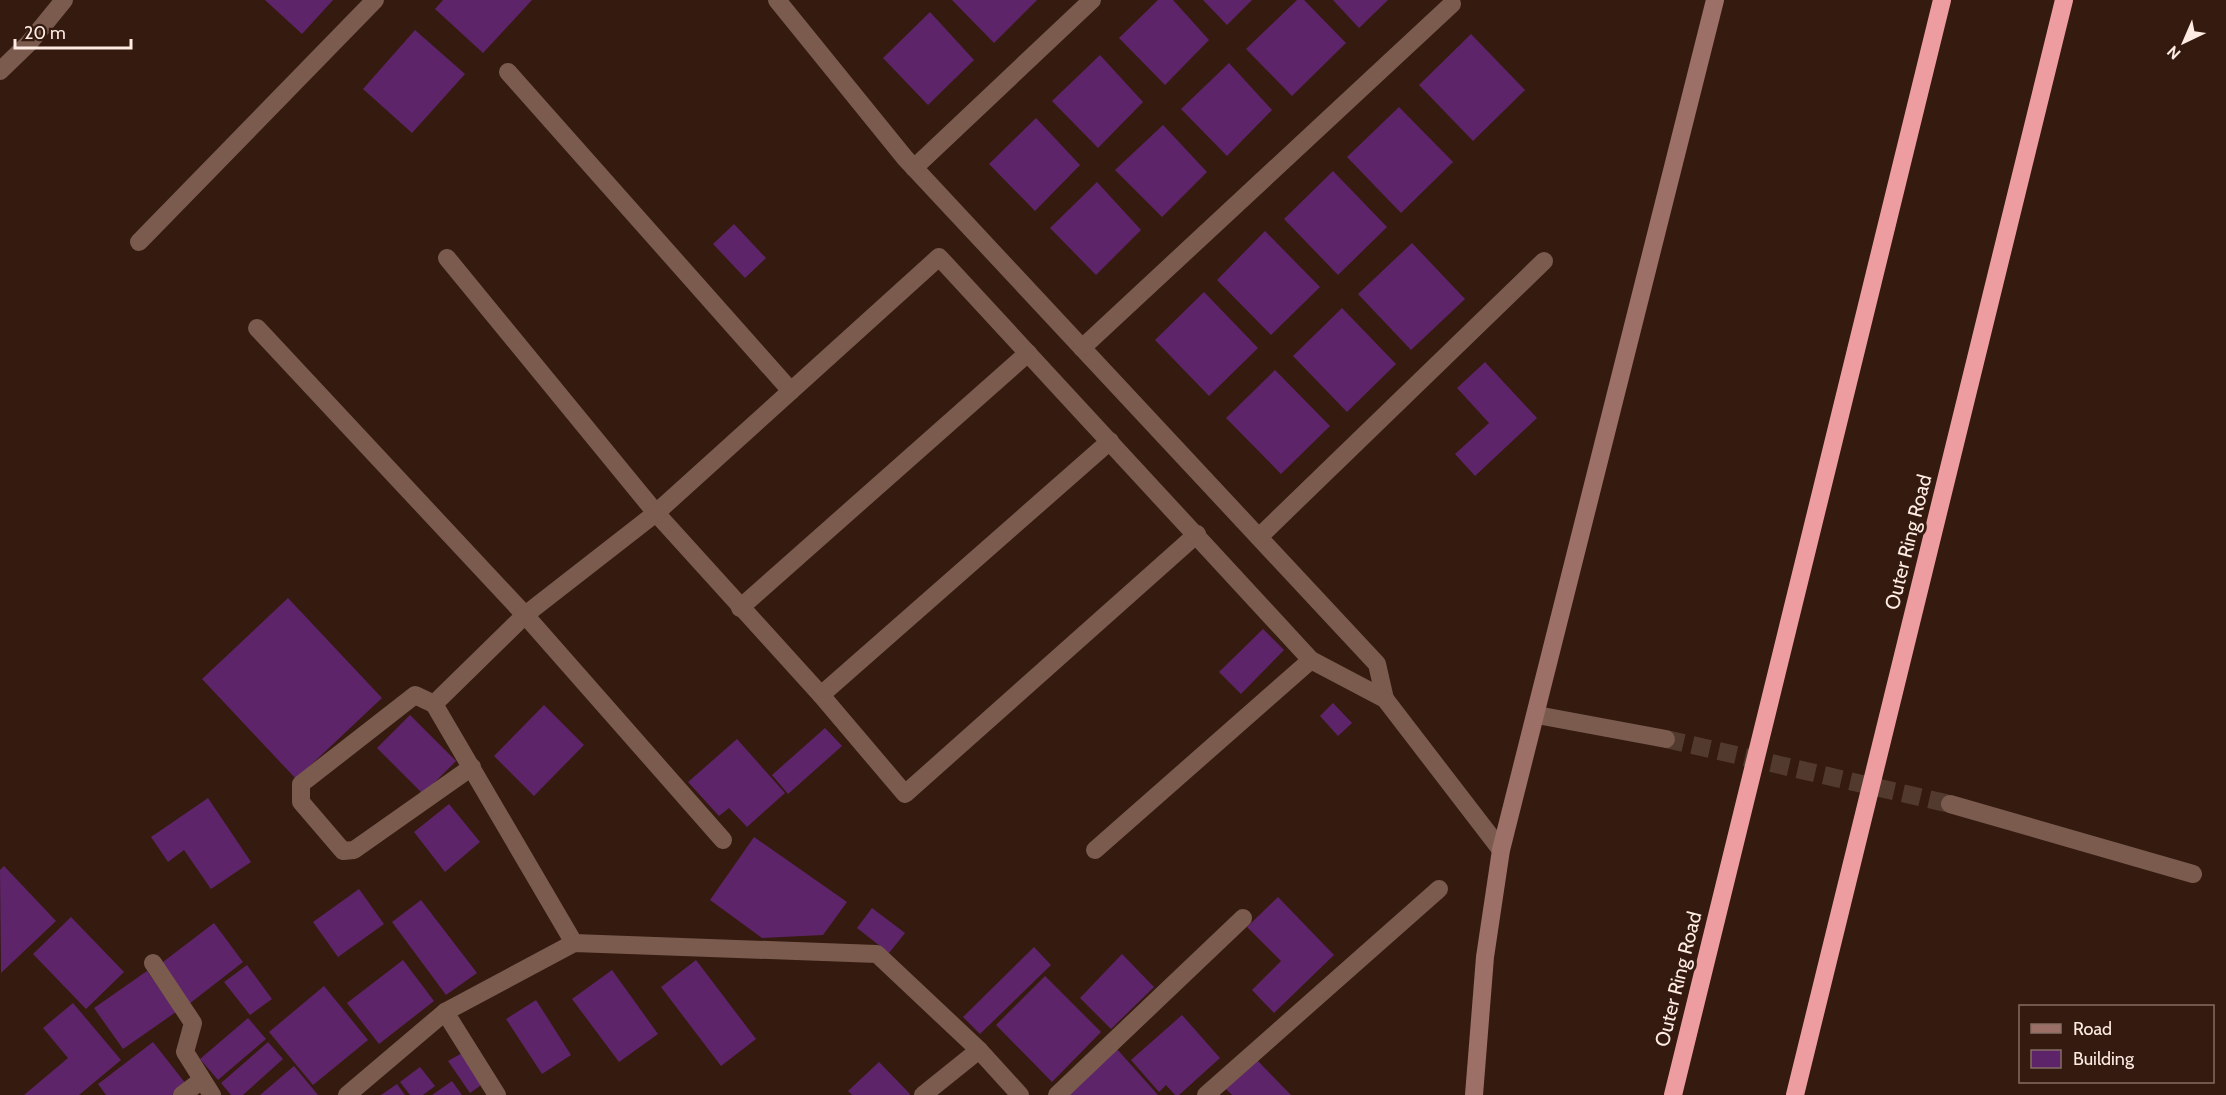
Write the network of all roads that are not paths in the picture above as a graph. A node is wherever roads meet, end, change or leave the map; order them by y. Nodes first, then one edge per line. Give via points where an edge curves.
1 (64, 0) edge
2 (375, 0) edge
3 (777, 0) edge
4 (1092, 0) edge
5 (1715, 0) edge
6 (1942, 0) edge
7 (2064, 0) edge
8 (1452, 4) dead end
9 (0, 70) edge
10 (508, 72) dead end
11 (914, 168) junction
12 (139, 242) dead end
13 (447, 258) dead end
14 (1544, 261) dead end
15 (257, 328) dead end
16 (1082, 348) junction
17 (1028, 353) junction
18 (791, 391) junction
19 (1110, 441) junction
20 (656, 513) junction
21 (1197, 534) junction
22 (1259, 537) junction
23 (740, 608) junction
24 (525, 615) junction
25 (1311, 660) junction
26 (821, 695) junction
27 (1385, 699) junction
28 (434, 704) junction
29 (1537, 715) junction
30 (1666, 739) tunnel mouth
31 (472, 768) junction
32 (1950, 804) tunnel mouth
33 (723, 840) dead end
34 (1095, 850) dead end
35 (1501, 850) junction
36 (2193, 874) dead end
37 (1439, 889) dead end
38 (1243, 918) dead end
39 (574, 943) junction
40 (153, 963) dead end
41 (445, 1012) junction
42 (979, 1050) junction
43 (207, 1088) edge
44 (182, 1095) edge
45 (347, 1095) edge
46 (497, 1095) edge
47 (923, 1095) edge
48 (1020, 1095) edge
49 (1057, 1095) edge
50 (1206, 1095) edge
51 (1474, 1095) edge
52 (1673, 1095) edge
53 (1795, 1095) edge

1 - 9 street via 29,43
2 - 12 street
3 - 11 street
4 - 11 street
5 - 29 main road
6 - 52 highway, Outer Ring Road
7 - 53 highway, Outer Ring Road
8 - 16 street
10 - 18 street
11 - 16 street
13 - 20 street
14 - 22 street
15 - 24 street
16 - 22 street
17 - 18 street via 939,257
17 - 19 street
17 - 23 street
18 - 20 street
19 - 21 street
19 - 26 street
20 - 23 street
20 - 24 street
21 - 25 street
21 - 26 street via 905,794
22 - 27 street via 1377,664
23 - 26 street
24 - 28 street
24 - 33 street
25 - 27 street
25 - 34 street
27 - 35 street
28 - 31 street
28 - 31 street via 415,695 301,784 301,802 343,851 354,850
29 - 30 street
29 - 35 main road
31 - 39 street
32 - 36 street
35 - 51 main road via 1485,957
37 - 50 street
38 - 49 street
39 - 41 street
39 - 42 street via 877,954
40 - 43 street via 193,1023 185,1052
41 - 45 street
41 - 46 street
42 - 47 street
42 - 48 street
43 - 44 street

